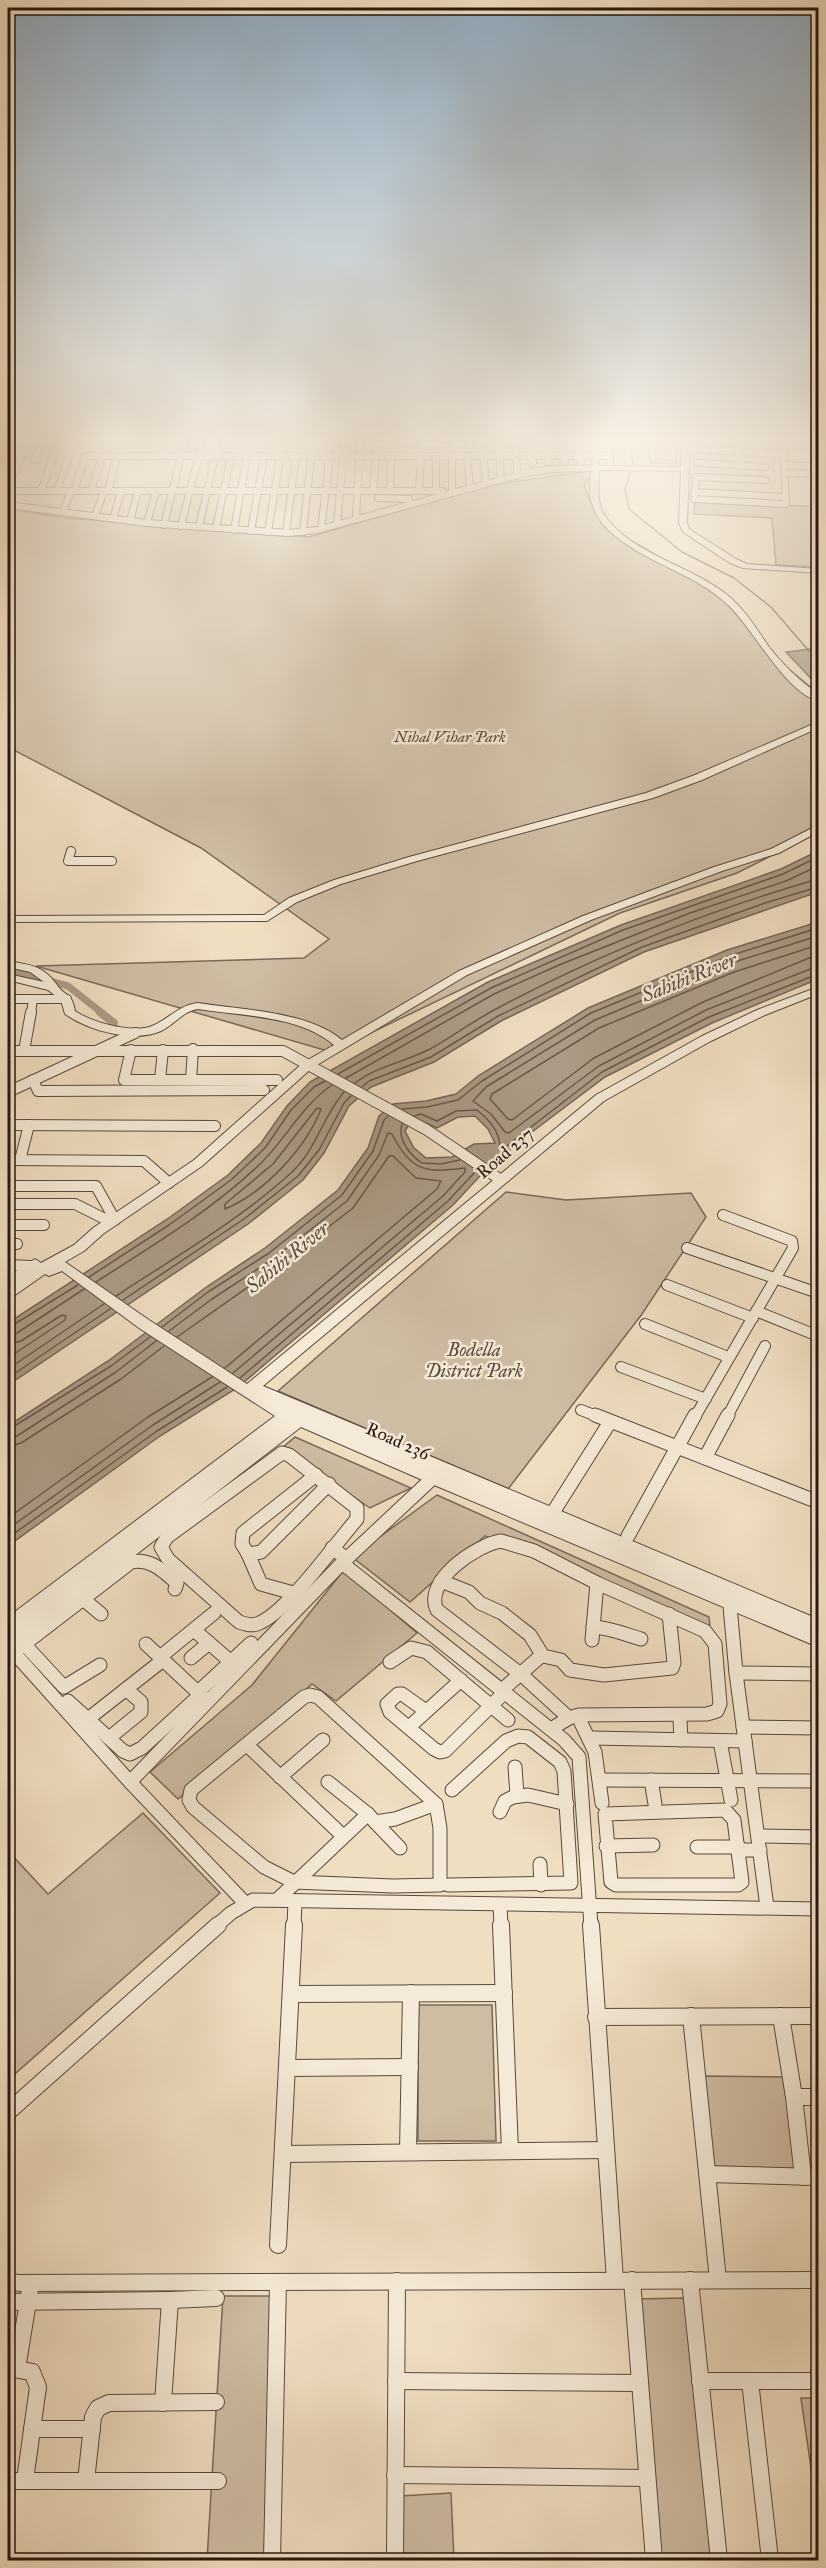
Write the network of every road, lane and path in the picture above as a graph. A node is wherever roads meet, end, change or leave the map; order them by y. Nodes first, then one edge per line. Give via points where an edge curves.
1 (658, 559) edge
2 (730, 559) edge
3 (819, 571) edge
4 (819, 698) edge
5 (819, 725) edge
6 (819, 828) edge
7 (71, 851) dead end
8 (112, 861) dead end
9 (8, 919) edge
10 (8, 964) edge
11 (8, 977) edge
12 (51, 983) junction
13 (819, 990) edge
14 (33, 999) junction
15 (67, 999) junction
16 (8, 1000) edge
17 (135, 1033) junction
18 (341, 1045) junction
19 (194, 1049) junction
20 (103, 1050) junction
21 (131, 1050) junction
22 (163, 1050) junction
23 (8, 1051) edge
24 (24, 1051) junction
25 (313, 1068) junction
26 (33, 1080) junction
27 (160, 1080) junction
28 (191, 1080) junction
29 (276, 1080) dead end
30 (264, 1090) dead end
31 (8, 1092) edge
32 (8, 1125) edge
33 (29, 1125) junction
34 (215, 1126) dead end
35 (8, 1160) edge
36 (20, 1160) junction
37 (501, 1180) junction
38 (170, 1182) junction
39 (8, 1186) edge
40 (8, 1204) edge
41 (723, 1215) dead end
42 (113, 1221) junction
43 (8, 1225) edge
44 (44, 1225) dead end
45 (687, 1248) dead end
46 (60, 1261) junction
47 (8, 1265) edge
48 (31, 1266) junction
49 (776, 1280) junction
50 (8, 1281) edge
51 (667, 1285) dead end
52 (819, 1293) edge
53 (8, 1294) edge
54 (754, 1314) junction
55 (645, 1324) dead end
56 (819, 1336) edge
57 (765, 1346) dead end
58 (728, 1357) junction
59 (621, 1367) dead end
60 (246, 1388) junction
61 (706, 1398) junction
62 (581, 1410) dead end
63 (298, 1414) junction
64 (610, 1422) junction
65 (678, 1448) junction
66 (705, 1458) junction
67 (438, 1473) junction
68 (316, 1474) junction
69 (329, 1484) junction
70 (819, 1503) edge
71 (552, 1514) junction
72 (628, 1536) dead end
73 (332, 1548) junction
74 (248, 1554) junction
75 (344, 1561) junction
76 (441, 1581) junction
77 (597, 1583) junction
78 (175, 1589) dead end
79 (293, 1593) junction
80 (729, 1596) junction
81 (83, 1599) junction
82 (214, 1613) dead end
83 (101, 1614) dead end
84 (669, 1614) junction
85 (8, 1626) edge
86 (819, 1626) edge
87 (194, 1630) junction
88 (712, 1637) junction
89 (732, 1638) junction
90 (641, 1639) dead end
91 (819, 1640) edge
92 (209, 1643) junction
93 (251, 1643) dead end
94 (146, 1644) dead end
95 (15, 1648) edge
96 (542, 1654) junction
97 (162, 1658) junction
98 (191, 1658) dead end
99 (231, 1662) junction
100 (390, 1662) dead end
101 (100, 1665) dead end
102 (736, 1673) junction
103 (519, 1674) junction
104 (819, 1674) edge
105 (461, 1680) junction
106 (126, 1689) junction
107 (503, 1691) junction
108 (202, 1697) junction
109 (68, 1701) dead end
110 (491, 1706) junction
111 (426, 1712) junction
112 (88, 1719) junction
113 (508, 1720) dead end
114 (680, 1720) dead end
115 (575, 1721) junction
116 (409, 1727) junction
117 (819, 1728) edge
118 (551, 1729) junction
119 (744, 1734) junction
120 (109, 1738) junction
121 (592, 1738) junction
122 (322, 1740) dead end
123 (681, 1740) junction
124 (720, 1741) junction
125 (247, 1745) junction
126 (515, 1767) dead end
127 (280, 1777) junction
128 (727, 1779) junction
129 (750, 1779) junction
130 (600, 1780) junction
131 (651, 1780) junction
132 (819, 1781) edge
133 (130, 1782) junction
134 (328, 1782) dead end
135 (452, 1790) dead end
136 (517, 1795) junction
137 (731, 1800) dead end
138 (583, 1801) junction
139 (567, 1803) junction
140 (602, 1803) dead end
141 (436, 1804) junction
142 (655, 1804) dead end
143 (500, 1812) dead end
144 (371, 1818) junction
145 (343, 1836) junction
146 (819, 1837) edge
147 (759, 1843) junction
148 (653, 1845) dead end
149 (606, 1846) junction
150 (697, 1847) dead end
151 (400, 1848) dead end
152 (739, 1849) junction
153 (540, 1864) dead end
154 (294, 1882) junction
155 (450, 1885) junction
156 (541, 1885) junction
157 (278, 1899) junction
158 (295, 1900) junction
159 (245, 1903) junction
160 (439, 1904) junction
161 (461, 1905) junction
162 (500, 1905) junction
163 (589, 1906) junction
164 (767, 1907) junction
165 (819, 1909) edge
166 (504, 1993) junction
167 (291, 1994) junction
168 (411, 1994) junction
169 (691, 2016) junction
170 (781, 2016) junction
171 (819, 2016) edge
172 (596, 2017) junction
173 (410, 2067) junction
174 (287, 2068) junction
175 (794, 2097) junction
176 (819, 2097) edge
177 (8, 2112) edge
178 (606, 2150) junction
179 (510, 2151) junction
180 (408, 2152) junction
181 (283, 2154) junction
182 (708, 2174) junction
183 (811, 2177) edge
184 (278, 2245) dead end
185 (623, 2280) junction
186 (690, 2280) junction
187 (718, 2280) junction
188 (819, 2280) edge
189 (8, 2281) edge
190 (397, 2281) junction
191 (279, 2282) junction
192 (31, 2283) junction
193 (216, 2298) dead end
194 (170, 2300) junction
195 (8, 2302) edge
196 (27, 2302) junction
197 (12, 2368) edge
198 (396, 2381) junction
199 (700, 2381) junction
200 (750, 2381) junction
201 (819, 2381) edge
202 (640, 2383) junction
203 (216, 2402) dead end
204 (163, 2403) junction
205 (32, 2429) junction
206 (92, 2429) junction
207 (395, 2475) junction
208 (647, 2478) junction
209 (16, 2480) edge
210 (86, 2481) junction
211 (218, 2481) dead end
212 (272, 2560) edge
213 (395, 2560) edge
214 (654, 2560) edge
215 (719, 2560) edge
216 (770, 2560) edge

1 - 4 street via 726,598 776,660
2 - 3 street via 746,566
5 - 9 street via 666,790 327,885 290,900 267,918
6 - 18 street via 775,851 587,918 495,959
7 - 8 street via 68,861
10 - 12 street via 43,973
11 - 12 street
12 - 15 street
13 - 37 street, Road 237 via 710,1035 656,1063 600,1098
14 - 15 street
14 - 16 street
14 - 24 street
15 - 17 street via 69,1012 80,1019
17 - 18 street via 156,1029 184,1010 198,1006 313,1026 334,1036
17 - 20 street
18 - 25 street
19 - 22 street
19 - 25 street via 273,1049
19 - 28 street
20 - 21 street
20 - 24 street
20 - 26 street
21 - 22 street
21 - 27 street via 124,1080
22 - 27 street
23 - 24 street
25 - 37 street via 427,1130
25 - 38 street
26 - 30 street via 38,1091
26 - 31 street
27 - 28 street
28 - 29 street
32 - 33 street
33 - 34 street
33 - 36 street
35 - 36 street
36 - 38 street via 144,1161
37 - 60 street, Road 237
38 - 42 street
39 - 42 street via 96,1186
40 - 42 street via 75,1204
41 - 49 street via 792,1241 793,1248
42 - 46 street
43 - 44 street
45 - 49 street
46 - 48 street
46 - 53 street
46 - 60 street, Road 236
47 - 48 street
48 - 50 street
49 - 52 street
49 - 54 street
51 - 54 street
54 - 56 street
54 - 58 street
55 - 58 street
57 - 66 street
58 - 61 street
59 - 61 street
60 - 63 street, Road 236
61 - 65 street
62 - 64 street
63 - 67 street, Road 236 via 318,1427
63 - 85 street
63 - 95 street
64 - 65 street
64 - 71 street
65 - 66 street
65 - 72 street
66 - 70 street
67 - 71 street
67 - 75 street
67 - 80 street, Road 236
68 - 69 street
68 - 74 street via 243,1533 242,1546
68 - 79 street via 282,1453 167,1537 161,1547 168,1559 239,1622 249,1626 273,1617
69 - 73 street via 357,1508 357,1519
69 - 74 street via 261,1552
71 - 80 street
73 - 75 street
73 - 79 street
74 - 79 street via 261,1584
75 - 107 street
75 - 108 street
76 - 77 street via 475,1551 511,1541
76 - 96 street via 469,1592 480,1603 502,1613 530,1635
76 - 103 street via 433,1595 437,1610
77 - 84 street
77 - 90 street via 593,1634 612,1628
78 - 81 street via 177,1583 149,1560 140,1559
80 - 86 street
80 - 89 street
80 - 91 street, Road 236
81 - 83 street
81 - 95 street
82 - 87 street
84 - 88 street
84 - 96 street via 672,1668 604,1675 570,1670 561,1660
87 - 92 street
87 - 97 street
88 - 89 street
88 - 115 street via 720,1704 717,1711 589,1714
89 - 102 street
92 - 98 street
92 - 99 street
93 - 99 street
94 - 97 street
95 - 101 street via 67,1688
95 - 133 street
96 - 103 street
97 - 106 street
97 - 108 street
99 - 108 street
100 - 105 street via 409,1648 417,1647
102 - 104 street
102 - 119 street
103 - 107 street
103 - 115 street
105 - 110 street
105 - 111 street
106 - 112 street
106 - 120 street via 141,1702 141,1712
107 - 110 street
107 - 118 street
108 - 120 street via 137,1752 123,1751
108 - 133 street
109 - 112 street
110 - 113 street
110 - 116 street via 445,1751 434,1749
111 - 116 street
111 - 116 street via 398,1694 387,1704 390,1712
112 - 120 street
114 - 123 street
115 - 118 street
115 - 121 street
117 - 119 street
118 - 138 street via 579,1757
119 - 124 street
119 - 129 street
121 - 123 street
121 - 130 street
122 - 127 street
123 - 124 street
124 - 128 street
125 - 127 street
125 - 141 street via 304,1697 318,1697
125 - 154 street via 191,1790 189,1800 264,1867
126 - 136 street
127 - 145 street
128 - 129 street
128 - 131 street
128 - 137 street
129 - 132 street
129 - 147 street
130 - 131 street
130 - 140 street
131 - 142 street
133 - 159 street
134 - 144 street
135 - 139 street via 506,1741 528,1737 560,1762
136 - 139 street
136 - 143 street via 505,1801
138 - 139 street
138 - 163 street
139 - 156 street via 572,1883
141 - 144 street via 395,1819
141 - 155 street
144 - 145 street
144 - 151 street
145 - 154 street
146 - 147 street
147 - 152 street
147 - 164 street
148 - 149 street
149 - 152 street via 604,1819 611,1812 725,1810 734,1820
149 - 152 street via 611,1882 628,1887 738,1885 742,1882
150 - 152 street
153 - 156 street
154 - 155 street
154 - 157 street
155 - 156 street
155 - 160 street
155 - 161 street
157 - 158 street
157 - 159 street
158 - 160 street
158 - 167 street
159 - 177 street
160 - 161 street
161 - 162 street
162 - 163 street
162 - 166 street
163 - 164 street
163 - 172 street
164 - 165 street
166 - 168 street
166 - 179 street
167 - 168 street
167 - 174 street
168 - 173 street
169 - 170 street
169 - 172 street
169 - 182 street
170 - 171 street
170 - 175 street
172 - 178 street
173 - 174 street
173 - 180 street
174 - 181 street
175 - 176 street
175 - 183 street
178 - 179 street
178 - 185 street
179 - 180 street
180 - 181 street
181 - 184 street
182 - 183 street
182 - 187 street
185 - 186 street
185 - 190 street
185 - 202 street
186 - 187 street
186 - 199 street
187 - 188 street
189 - 192 street
190 - 191 street
190 - 198 street
191 - 192 street
191 - 212 street
192 - 196 street
193 - 194 street
194 - 196 street
194 - 204 street
195 - 196 street
196 - 197 street
197 - 205 street via 32,2372 38,2387
198 - 202 street
198 - 207 street
199 - 200 street
199 - 215 street
200 - 201 street
200 - 216 street
202 - 208 street
203 - 204 street
204 - 206 street via 109,2403 98,2408
205 - 206 street
205 - 209 street
206 - 210 street
207 - 208 street
207 - 213 street
208 - 214 street
209 - 210 street
210 - 211 street

